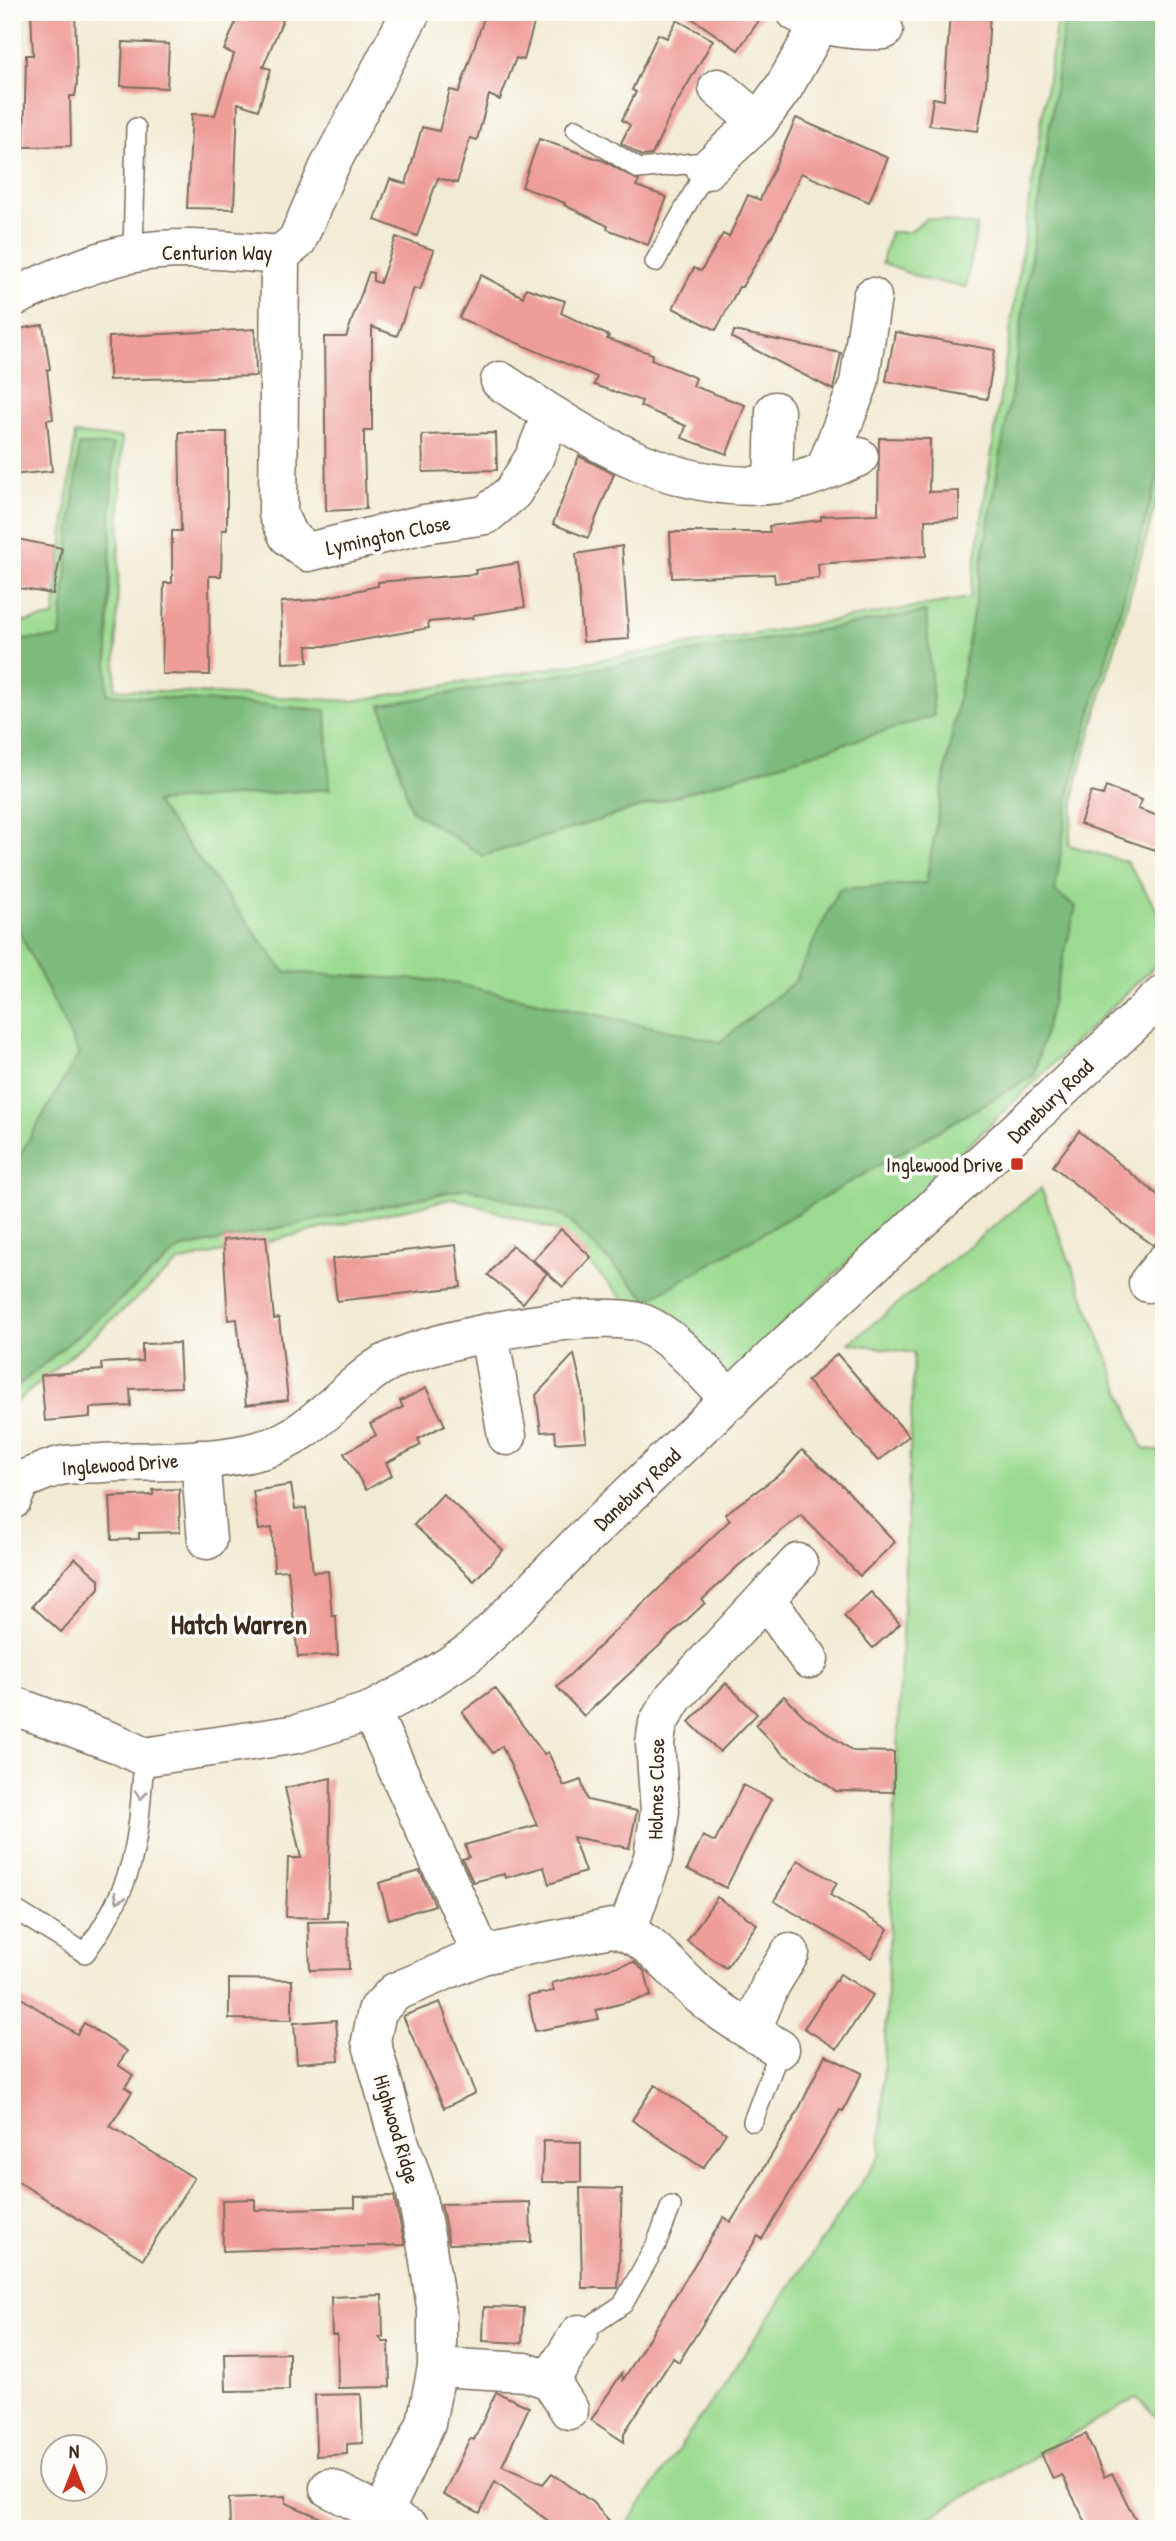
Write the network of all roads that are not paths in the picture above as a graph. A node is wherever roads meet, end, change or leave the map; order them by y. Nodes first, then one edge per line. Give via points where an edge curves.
1 (411, 12) edge
2 (840, 22) edge
3 (718, 88) dead end
4 (758, 122) junction
5 (136, 128) dead end
6 (576, 129) dead end
7 (706, 170) junction
8 (133, 253) junction
9 (280, 255) junction
10 (655, 262) dead end
11 (872, 297) dead end
12 (12, 298) edge
13 (500, 381) dead end
14 (775, 411) dead end
15 (551, 415) junction
16 (773, 484) junction
17 (1164, 994) edge
18 (489, 1334) junction
19 (731, 1400) junction
20 (507, 1436) dead end
21 (200, 1459) junction
22 (12, 1500) edge
23 (207, 1540) dead end
24 (798, 1563) dead end
25 (765, 1599) junction
26 (809, 1658) dead end
27 (12, 1705) edge
28 (371, 1710) junction
29 (144, 1757) junction
30 (12, 1908) edge
31 (627, 1931) junction
32 (790, 1953) dead end
33 (482, 1955) junction
34 (766, 2040) junction
35 (753, 2121) dead end
36 (671, 2206) dead end
37 (579, 2334) joint
38 (437, 2367) junction
39 (330, 2488) dead end
40 (397, 2521) edge

1 - 9 street, Centurion Way via 328,169 297,241
2 - 4 street
3 - 4 street
4 - 7 street
5 - 8 lane
6 - 7 lane via 639,169 694,163
7 - 10 lane
8 - 9 street, Centurion Way via 203,249
8 - 12 street, Centurion Way
9 - 15 street, Lymington Close via 278,514 288,536 309,552 424,524 486,515 513,492 534,458
11 - 16 street via 842,463 801,480
13 - 15 street
14 - 16 street
15 - 16 street via 666,474 715,486
17 - 19 street, Danebury Road
18 - 19 street, Inglewood Drive via 606,1317 642,1323 672,1341
18 - 20 street
18 - 21 street, Inglewood Drive via 379,1366 311,1424 278,1444
19 - 28 street, Danebury Road via 469,1653
21 - 22 street, Inglewood Drive via 61,1466 20,1480
21 - 23 street, Inglewood Drive
24 - 25 street, Holmes Close
25 - 26 street
25 - 31 street, Holmes Close via 674,1697 658,1723 660,1811 653,1857
27 - 29 street
28 - 29 street, Danebury Road via 286,1736
28 - 33 street
29 -> 30 lane via 132,1867 121,1896 85,1953
31 - 33 street, Highwood Ridge via 611,1928
31 - 34 street via 703,1998
32 - 34 street via 771,1984
33 - 38 street, Highwood Ridge via 395,1992 377,2011 371,2041 414,2184 426,2241 437,2314
34 - 35 lane
36 - 37 lane via 656,2245 623,2304
37 - 38 street via 560,2395 524,2372
38 - 40 street, Highwood Ridge
39 - 40 street, Highwood Ridge

